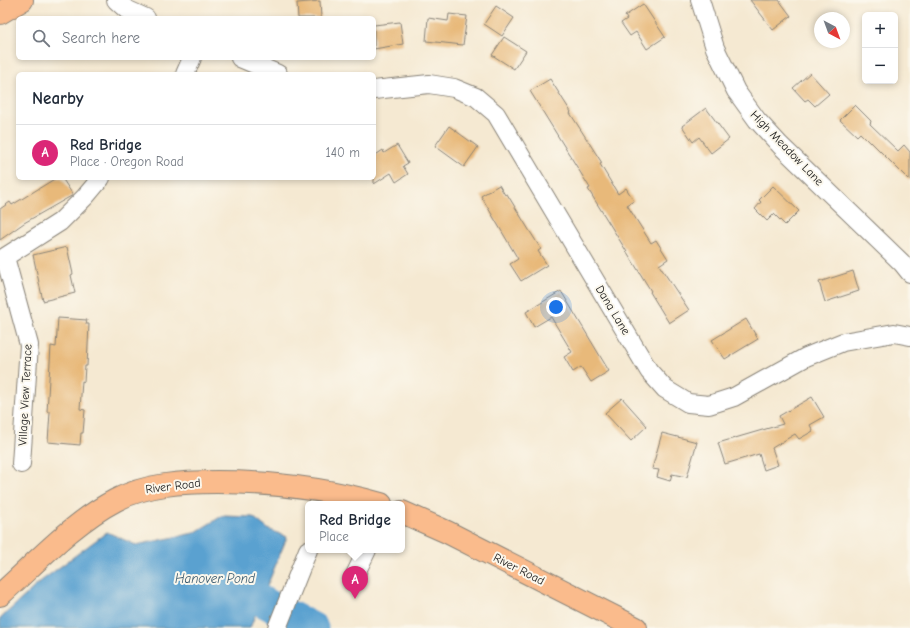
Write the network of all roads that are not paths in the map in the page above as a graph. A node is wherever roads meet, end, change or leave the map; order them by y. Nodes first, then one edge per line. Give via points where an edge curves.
1 (22, 0) edge
2 (116, 0) edge
3 (700, 0) edge
4 (0, 13) edge
5 (142, 16) edge
6 (191, 60) edge
7 (245, 60) edge
8 (185, 72) edge
9 (273, 72) edge
10 (376, 90) edge
11 (99, 180) edge
12 (2, 258) edge
13 (910, 273) edge
14 (910, 336) edge
15 (21, 464) dead end
16 (329, 498) edge
17 (355, 501) edge
18 (405, 513) edge
19 (307, 553) edge
20 (366, 553) edge
21 (352, 581) dead end
22 (0, 595) edge
23 (277, 628) edge
24 (636, 628) edge

1 - 4 main road
2 - 5 street via 126,9
3 - 13 street, High Meadow Lane via 715,48 736,91 757,120
6 - 8 street
7 - 9 street
10 - 14 street, Dana Lane via 429,84 454,88 476,97 496,114 649,371 665,389 688,403 709,405 734,397 806,357 843,342 894,333
11 - 12 street, Village View Terrace via 60,222
12 - 15 street, Village View Terrace via 29,345
16 - 17 main road, River Road
16 - 22 main road, River Road via 289,486 236,482 187,482 149,488 118,499 94,513 68,533
18 - 24 main road, River Road
19 - 23 street
20 - 21 street

